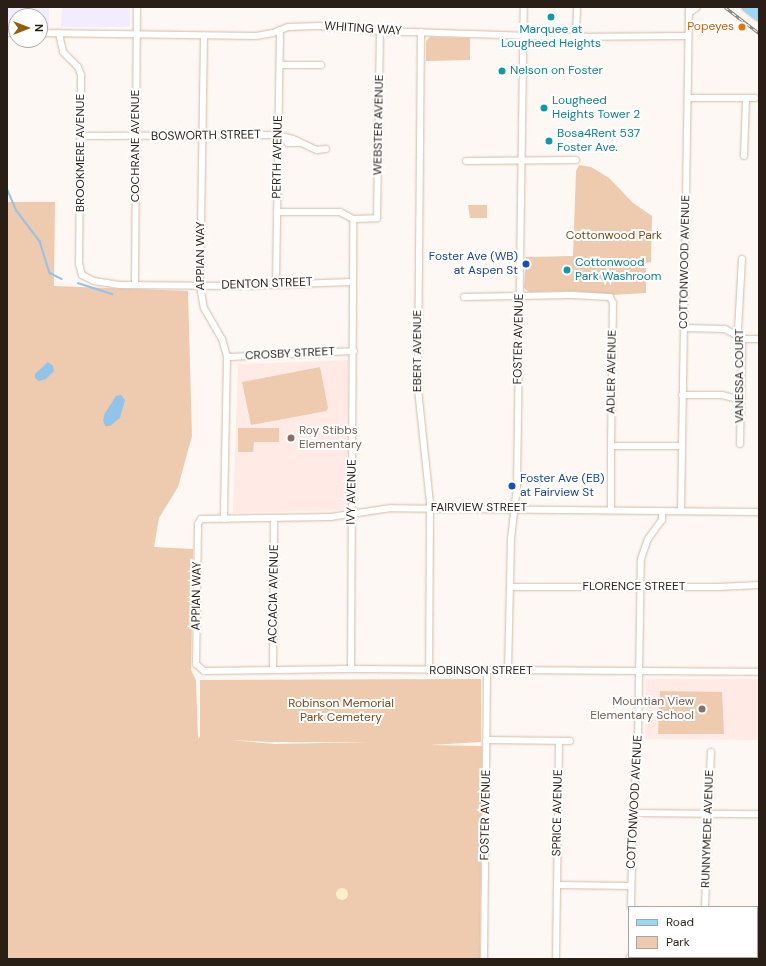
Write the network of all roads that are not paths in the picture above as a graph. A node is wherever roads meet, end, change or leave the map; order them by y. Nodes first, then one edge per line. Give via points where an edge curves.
1 (137, 7) edge
2 (524, 7) edge
3 (576, 7) edge
4 (696, 7) edge
5 (746, 7) edge
6 (689, 10) edge
7 (759, 17) edge
8 (280, 30) junction
9 (380, 31) junction
10 (421, 32) junction
11 (48, 33) edge
12 (59, 33) junction
13 (137, 34) junction
14 (523, 35) junction
15 (204, 36) junction
16 (688, 36) junction
17 (576, 37) junction
18 (281, 65) junction
19 (321, 65) dead end
20 (689, 98) junction
21 (746, 98) junction
22 (756, 98) dead end
23 (82, 136) junction
24 (203, 136) junction
25 (280, 136) junction
26 (136, 137) junction
27 (326, 149) dead end
28 (744, 156) dead end
29 (576, 160) dead end
30 (466, 161) dead end
31 (521, 161) junction
32 (277, 212) junction
33 (353, 219) junction
34 (742, 259) dead end
35 (86, 278) joint
36 (352, 282) junction
37 (276, 284) junction
38 (135, 285) junction
39 (200, 286) junction
40 (520, 296) junction
41 (464, 297) dead end
42 (684, 328) junction
43 (738, 335) junction
44 (759, 339) edge
45 (354, 351) junction
46 (227, 357) junction
47 (682, 395) junction
48 (741, 400) junction
49 (740, 444) dead end
50 (611, 446) junction
51 (681, 446) junction
52 (430, 508) junction
53 (515, 508) junction
54 (611, 510) junction
55 (662, 511) junction
56 (681, 511) junction
57 (759, 512) edge
58 (352, 513) junction
59 (274, 518) junction
60 (224, 519) junction
61 (200, 520) joint
62 (759, 585) edge
63 (510, 587) junction
64 (640, 588) junction
65 (351, 669) junction
66 (202, 670) joint
67 (273, 670) junction
68 (429, 670) junction
69 (487, 671) junction
70 (508, 671) junction
71 (640, 671) junction
72 (759, 672) edge
73 (486, 740) junction
74 (570, 741) dead end
75 (559, 742) junction
76 (711, 752) dead end
77 (633, 813) junction
78 (708, 814) junction
79 (759, 814) edge
80 (557, 885) junction
81 (631, 886) junction
82 (631, 906) edge
83 (705, 906) edge
84 (484, 959) edge
85 (556, 959) edge

1 - 13 street, COCHRANE AVENUE
2 - 14 street, FOSTER AVENUE
3 - 17 street
4 - 6 street, COTTONWOOD AVENUE
5 - 7 main road
6 - 16 street, COTTONWOOD AVENUE
8 - 9 street, WHITING WAY via 288,27 319,26
8 - 15 street, WHITING WAY via 256,36
8 - 18 street, PERTH AVENUE
9 - 10 street, WHITING WAY
9 - 33 street, WEBSTER AVENUE via 377,218
10 - 14 street, WHITING WAY
10 - 52 street, EBERT AVENUE via 418,389
11 - 12 street, WHITING WAY
12 - 13 street, WHITING WAY
12 - 23 street, BROOKMERE AVENUE via 62,52 81,72
13 - 15 street, WHITING WAY
13 - 26 street, COCHRANE AVENUE
14 - 17 street, WHITING WAY
14 - 31 street, FOSTER AVENUE
15 - 24 street, APPIAN WAY
16 - 17 street, WHITING WAY
16 - 20 street, COTTONWOOD AVENUE
18 - 19 street
18 - 25 street, PERTH AVENUE
20 - 21 street
20 - 42 street, COTTONWOOD AVENUE
21 - 22 street
21 - 28 street
23 - 26 street, BOSWORTH STREET
23 - 35 street, BROOKMERE AVENUE via 79,264 80,271
24 - 25 street, BOSWORTH STREET
24 - 26 street, BOSWORTH STREET
24 - 39 street, APPIAN WAY
25 - 27 street, BOSWORTH STREET via 288,143 299,143 318,150
25 - 32 street, PERTH AVENUE
26 - 38 street, COCHRANE AVENUE
29 - 31 street
30 - 31 street
31 - 40 street, FOSTER AVENUE
32 - 33 street via 340,212
32 - 37 street, PERTH AVENUE
33 - 36 street, IVY AVENUE
34 - 43 street, VANESSA COURT
35 - 38 street, DENTON STREET via 104,284
36 - 37 street, DENTON STREET
36 - 45 street, IVY AVENUE
37 - 39 street, DENTON STREET
38 - 39 street, DENTON STREET
39 - 46 street, APPIAN WAY via 204,308 222,339
40 - 41 street
40 - 50 street, ADLER AVENUE via 572,295 611,299
40 - 53 street, FOSTER AVENUE
42 - 43 street via 725,329
42 - 47 street, COTTONWOOD AVENUE
43 - 44 street via 744,339
43 - 48 street, VANESSA COURT via 742,345
45 - 46 street, CROSBY STREET
45 - 58 street, IVY AVENUE
46 - 60 street, APPIAN WAY
47 - 48 street via 722,396
47 - 51 street, COTTONWOOD AVENUE
48 - 49 street, VANESSA COURT
50 - 51 street
50 - 54 street, ADLER AVENUE
51 - 56 street, COTTONWOOD AVENUE
52 - 53 street, FAIRVIEW STREET
52 - 58 street, FAIRVIEW STREET via 383,509
52 - 68 street, EBERT AVENUE
53 - 54 street, FAIRVIEW STREET
53 - 63 street, FOSTER AVENUE
54 - 55 street, FAIRVIEW STREET
55 - 56 street, FAIRVIEW STREET
55 - 64 street, COTTONWOOD AVENUE via 660,523 644,548
56 - 57 street, FAIRVIEW STREET
58 - 59 street, FAIRVIEW STREET via 331,517
58 - 65 street, IVY AVENUE
59 - 60 street, FAIRVIEW STREET
59 - 67 street, ACCACIA AVENUE
60 - 61 street, FAIRVIEW STREET
61 - 66 street, APPIAN WAY via 196,664
62 - 64 street, FLORENCE STREET
63 - 64 street, FLORENCE STREET
63 - 70 street, FOSTER AVENUE
64 - 71 street, COTTONWOOD AVENUE
65 - 67 street, ROBINSON STREET
65 - 68 street, ROBINSON STREET
66 - 67 street, ROBINSON STREET
68 - 69 street, ROBINSON STREET
69 - 70 street, ROBINSON STREET
69 - 73 street, FOSTER AVENUE
70 - 71 street, ROBINSON STREET
71 - 72 street, ROBINSON STREET
71 - 77 street, COTTONWOOD AVENUE
73 - 75 street
73 - 84 street, FOSTER AVENUE
74 - 75 street
75 - 80 street, SPRICE AVENUE
76 - 78 street, RUNNYMEDE AVENUE
77 - 78 street
77 - 81 street, COTTONWOOD AVENUE
78 - 79 street
78 - 83 street, RUNNYMEDE AVENUE
80 - 81 street
80 - 85 street, SPRICE AVENUE
81 - 82 street, COTTONWOOD AVENUE

